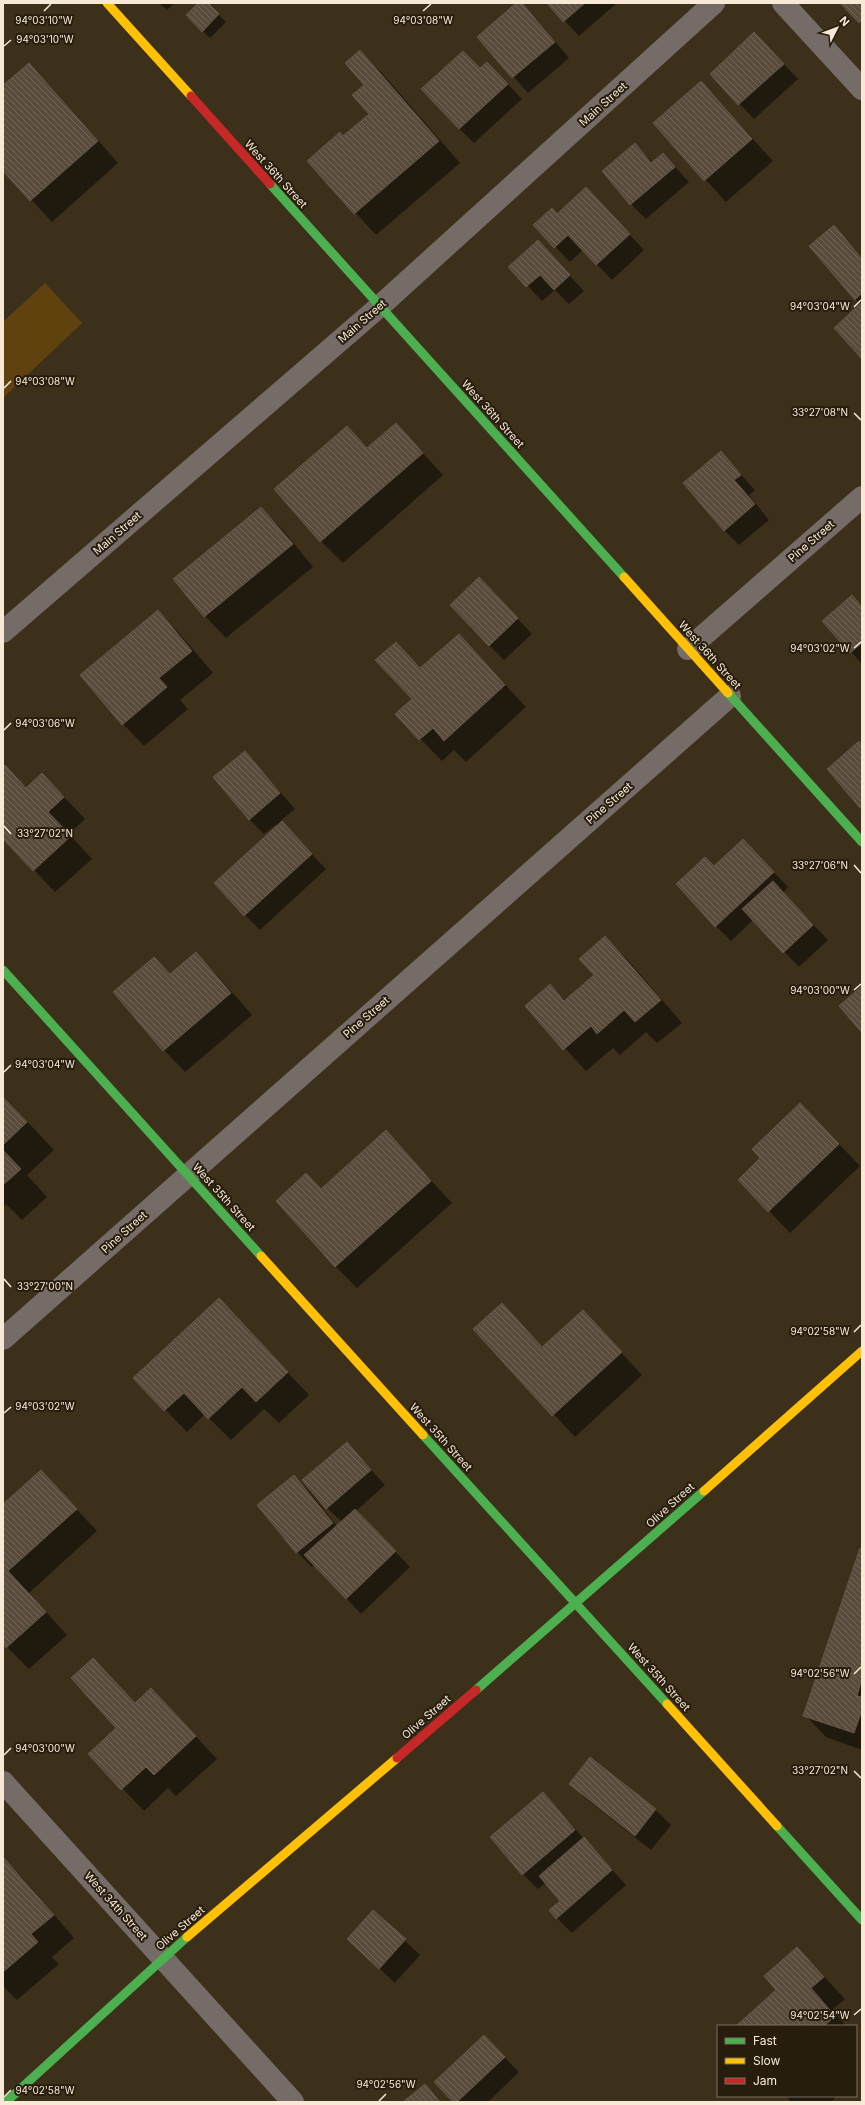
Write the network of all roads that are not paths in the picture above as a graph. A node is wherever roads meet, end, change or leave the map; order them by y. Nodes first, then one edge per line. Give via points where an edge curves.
1 (107, 3) edge
2 (714, 3) edge
3 (783, 3) edge
4 (862, 89) edge
5 (380, 306) junction
6 (862, 497) edge
7 (3, 632) edge
8 (688, 649) junction
9 (730, 696) junction
10 (862, 842) edge
11 (3, 970) edge
12 (188, 1174) junction
13 (3, 1339) edge
14 (862, 1351) edge
15 (576, 1604) junction
16 (3, 1782) edge
17 (862, 1920) edge
18 (163, 1958) junction
19 (6, 2102) edge
20 (293, 2102) edge

1 - 5 street, West 36th Street
2 - 5 street, Main Street
3 - 4 street
5 - 7 street, Main Street
5 - 8 street, West 36th Street
6 - 8 street, Pine Street
8 - 9 street, West 36th Street
9 - 10 street, West 36th Street
9 - 12 street, Pine Street
11 - 12 street, West 35th Street
12 - 13 street, Pine Street
12 - 15 street, West 35th Street
14 - 15 street, Olive Street
15 - 17 street, West 35th Street
15 - 18 street, Olive Street
16 - 18 street, West 34th Street
18 - 19 street, Olive Street
18 - 20 street, West 34th Street

